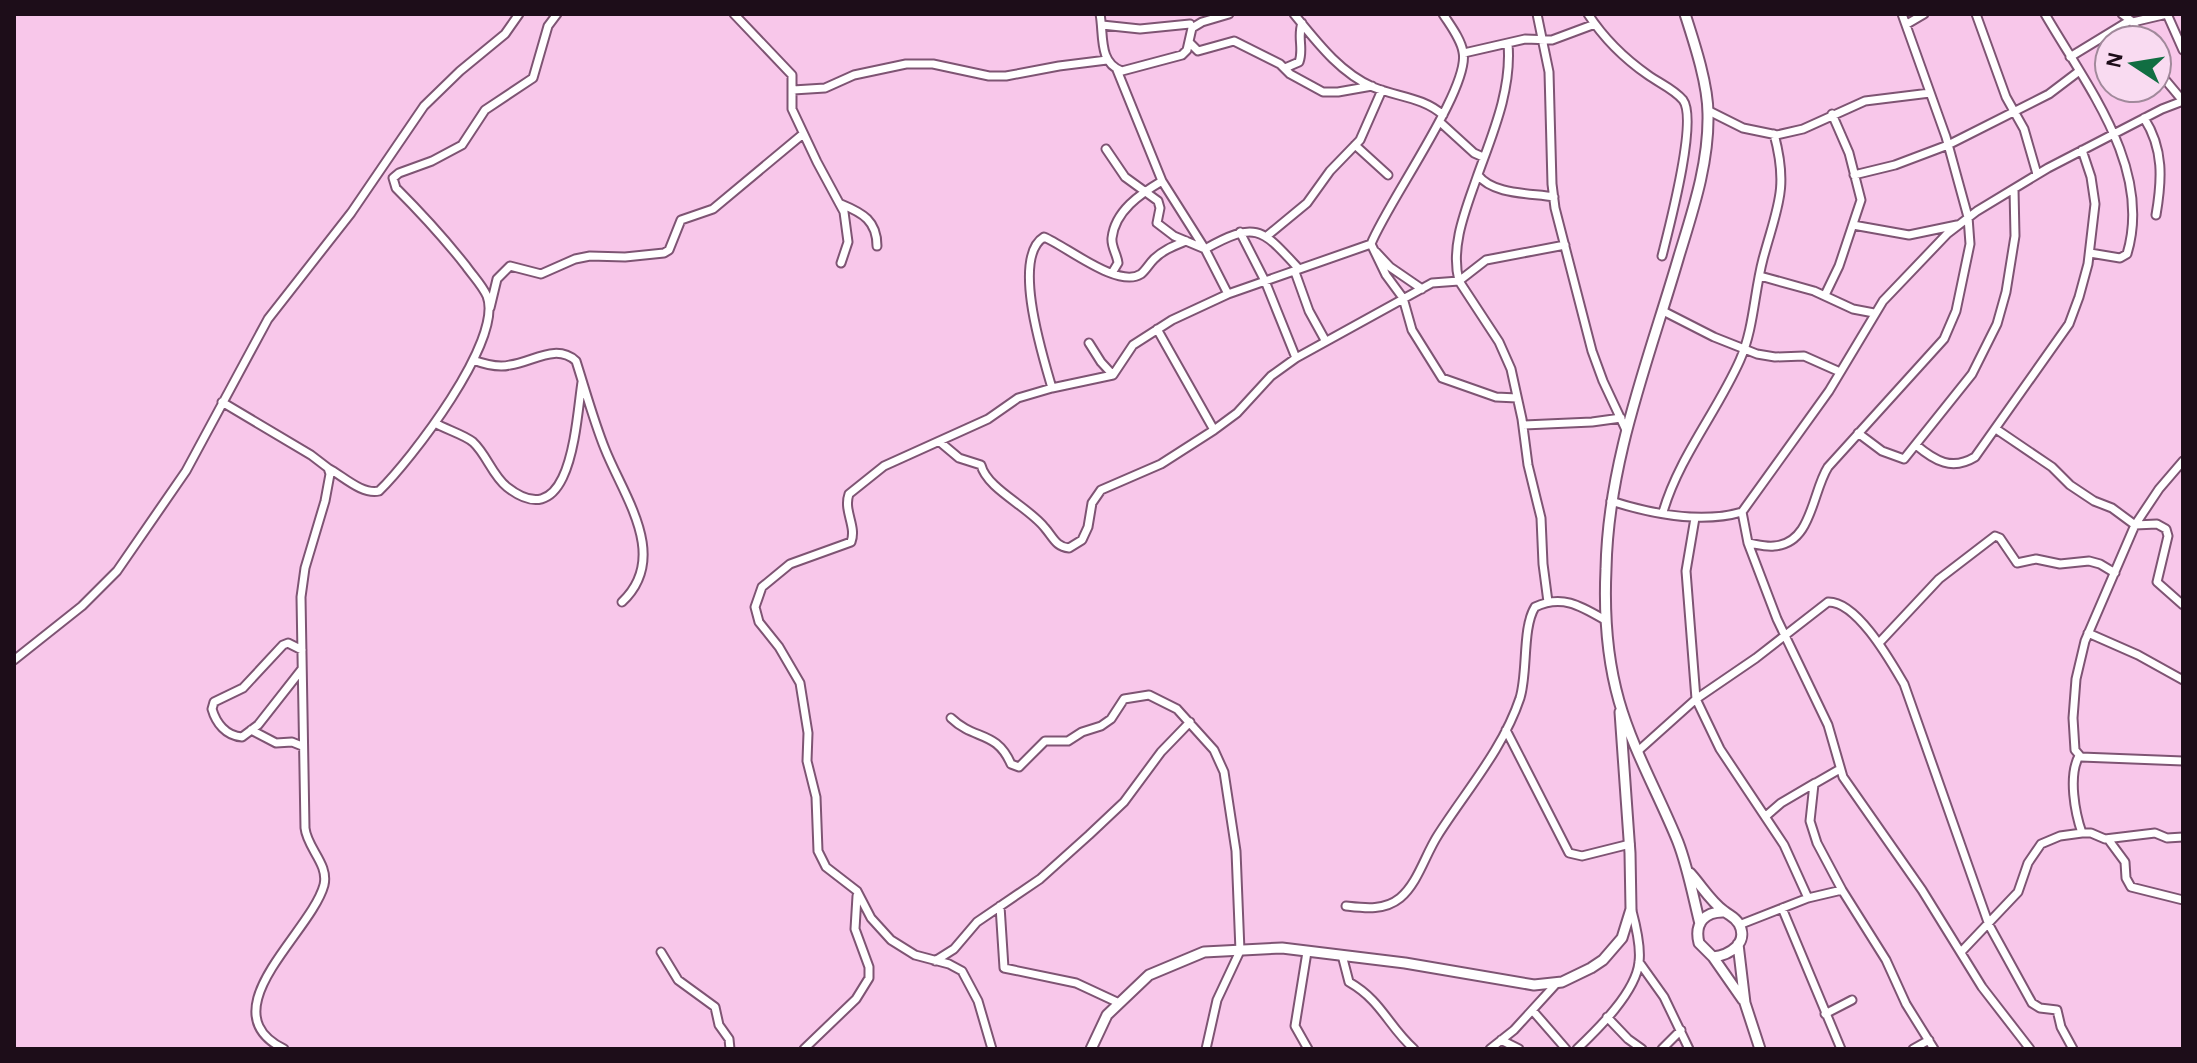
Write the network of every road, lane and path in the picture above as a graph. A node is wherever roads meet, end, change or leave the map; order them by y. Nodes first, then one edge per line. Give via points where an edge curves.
1 (519, 14) edge
2 (557, 14) edge
3 (734, 14) edge
4 (1100, 14) edge
5 (1185, 14) edge
6 (1229, 14) edge
7 (1443, 14) edge
8 (1537, 14) edge
9 (1588, 14) edge
10 (1685, 14) edge
11 (1902, 14) edge
12 (1924, 14) edge
13 (1976, 14) edge
14 (2045, 14) edge
15 (2122, 14) edge
16 (1300, 18) edge
17 (2131, 22) junction
18 (1595, 24) junction
19 (1907, 24) junction
20 (1102, 25) junction
21 (1191, 26) junction
22 (1544, 41) junction
23 (1190, 43) junction
24 (1508, 44) junction
25 (2183, 50) edge
26 (1464, 53) junction
27 (2070, 57) junction
28 (1107, 60) junction
29 (1285, 68) junction
30 (1117, 70) junction
31 (2078, 72) junction
32 (1372, 86) junction
33 (793, 90) junction
34 (1382, 90) junction
35 (1930, 93) junction
36 (2183, 101) edge
37 (1709, 111) junction
38 (2013, 111) junction
39 (1832, 114) junction
40 (1442, 118) junction
41 (2144, 118) junction
42 (2114, 133) junction
43 (803, 134) junction
44 (1774, 134) junction
45 (1355, 145) junction
46 (1948, 145) junction
47 (1106, 149) dead end
48 (2082, 150) junction
49 (1483, 157) junction
50 (2037, 174) junction
51 (1388, 175) dead end
52 (1478, 175) junction
53 (1854, 175) junction
54 (1162, 181) junction
55 (2014, 189) junction
56 (1146, 190) junction
57 (1554, 197) junction
58 (841, 204) junction
59 (2156, 215) dead end
60 (1968, 217) junction
61 (1853, 225) junction
62 (1958, 225) junction
63 (1240, 232) junction
64 (1267, 236) junction
65 (1186, 241) junction
66 (1565, 245) junction
67 (877, 246) dead end
68 (1371, 246) junction
69 (1205, 249) junction
70 (2090, 253) junction
71 (1662, 256) dead end
72 (841, 263) dead end
73 (1297, 270) junction
74 (1112, 273) junction
75 (1760, 276) junction
76 (1265, 281) junction
77 (1459, 281) junction
78 (1422, 289) junction
79 (1228, 294) junction
80 (1825, 295) junction
81 (1403, 298) junction
82 (489, 310) junction
83 (1663, 311) junction
84 (1874, 313) junction
85 (1157, 329) junction
86 (1325, 340) junction
87 (1089, 343) dead end
88 (1744, 349) junction
89 (1296, 358) junction
90 (473, 360) junction
91 (1840, 372) junction
92 (1113, 375) junction
93 (583, 380) junction
94 (1052, 388) junction
95 (1517, 398) junction
96 (222, 402) junction
97 (1621, 418) junction
98 (435, 423) junction
99 (1523, 425) junction
100 (1996, 429) junction
101 (1214, 430) junction
102 (1626, 430) junction
103 (1858, 433) junction
104 (940, 442) junction
105 (1916, 445) junction
106 (2183, 461) edge
107 (328, 468) junction
108 (1611, 501) junction
109 (1663, 512) junction
110 (1742, 512) junction
111 (1695, 518) junction
112 (2135, 525) junction
113 (1748, 543) junction
114 (2115, 573) junction
115 (622, 602) dead end
116 (1548, 602) junction
117 (2183, 605) edge
118 (1605, 620) junction
119 (2088, 633) junction
120 (1785, 635) junction
121 (1879, 643) junction
122 (302, 650) junction
123 (14, 660) edge
124 (302, 669) junction
125 (2183, 680) edge
126 (1696, 699) junction
127 (1619, 701) junction
128 (951, 718) dead end
129 (1190, 722) junction
130 (251, 730) junction
131 (1506, 730) junction
132 (302, 746) junction
133 (1638, 751) junction
134 (2079, 756) junction
135 (2183, 761) edge
136 (1840, 769) junction
137 (1815, 783) junction
138 (1766, 816) junction
139 (2082, 833) junction
140 (2183, 837) edge
141 (2108, 839) junction
142 (1630, 844) junction
143 (1688, 870) junction
144 (1842, 890) junction
145 (857, 891) junction
146 (1808, 898) junction
147 (2183, 900) edge
148 (1000, 906) junction
149 (1346, 906) dead end
150 (1782, 908) junction
151 (1631, 909) junction
152 (1725, 912) junction
153 (1988, 922) junction
154 (1700, 924) junction
155 (1739, 925) junction
156 (1738, 944) junction
157 (1240, 949) junction
158 (661, 952) dead end
159 (1307, 952) junction
160 (1961, 952) junction
161 (1342, 955) junction
162 (1713, 957) junction
163 (935, 961) junction
164 (1639, 962) junction
165 (1557, 983) junction
166 (1852, 1000) dead end
167 (1119, 1003) junction
168 (1745, 1003) junction
169 (1533, 1011) junction
170 (1825, 1014) junction
171 (1607, 1017) junction
172 (1681, 1030) junction
173 (1501, 1040) junction
174 (1929, 1040) junction
175 (1587, 1045) edge
176 (284, 1049) edge
177 (730, 1049) edge
178 (804, 1049) edge
179 (992, 1049) edge
180 (1091, 1049) edge
181 (1206, 1049) edge
182 (1308, 1049) edge
183 (1414, 1049) edge
184 (1490, 1049) edge
185 (1519, 1049) edge
186 (1566, 1049) edge
187 (1577, 1049) edge
188 (1642, 1049) edge
189 (1662, 1049) edge
190 (1689, 1049) edge
191 (1760, 1049) edge
192 (1841, 1049) edge
193 (1913, 1049) edge
194 (1934, 1049) edge
195 (2030, 1049) edge
196 (2073, 1049) edge

1 - 96 street via 505,34 424,106 351,213 268,319
2 - 82 street via 548,26 533,78 485,110 462,145 393,178 484,290
3 - 33 street via 787,67
4 - 20 street
5 - 21 street
6 - 21 street
7 - 26 street
8 - 22 street
9 - 18 street
10 - 37 main road
11 - 19 street
12 - 19 street
13 - 38 street
14 - 27 street
15 - 17 street
16 - 29 street via 1301,57
16 - 32 street via 1334,60
17 - 25 street via 2167,14
17 - 27 street
18 - 22 street
18 - 71 street via 1686,107 1688,140
19 - 35 street
20 - 21 street
20 - 28 street
21 - 23 street
22 - 24 street
22 - 57 street
23 - 29 street via 1198,51 1234,41
23 - 30 street via 1182,55
24 - 26 street
24 - 49 street via 1504,97
26 - 40 street
27 - 31 street
28 - 30 street
28 - 33 street via 1006,76 906,64 854,75 825,88
29 - 32 street via 1328,93
30 - 54 street
31 - 38 street
31 - 42 street
32 - 34 street
33 - 43 street via 790,101
34 - 40 street via 1427,103
34 - 45 street via 1365,134
35 - 39 street via 1873,99
35 - 46 street
36 - 41 street
37 - 44 street via 1743,128
37 - 83 main road via 1702,175
38 - 46 street
38 - 50 street
39 - 44 street via 1803,129
39 - 53 street
40 - 49 street
40 - 68 street
41 - 42 street
41 - 59 street via 2160,157
42 - 48 street
42 - 70 street via 2131,194 2127,254 2120,258
43 - 58 street
43 - 82 street via 713,209 681,220 664,253 590,256 541,274 510,266 497,279
44 - 75 street via 1782,193
45 - 51 street
45 - 64 street via 1314,196
46 - 53 street
46 - 60 street
47 - 56 street via 1125,177
48 - 50 street
48 - 70 street via 2095,204
49 - 52 street
50 - 55 street
52 - 57 street via 1500,188
52 - 77 street via 1459,239
53 - 61 street via 1861,200
54 - 56 street
54 - 69 street
55 - 60 street
55 - 105 street via 2015,236 1997,324 1972,374
56 - 65 street via 1158,201 1160,227
56 - 74 street via 1115,226 1112,244 1118,263
57 - 66 street
58 - 67 street via 867,217
58 - 72 street via 848,232
60 - 62 street
60 - 103 street via 1970,244 1949,329
61 - 62 street via 1909,235
61 - 80 street
62 - 84 street
63 - 64 street
63 - 69 street
63 - 76 street
64 - 73 street
65 - 69 street
65 - 74 street via 1163,252 1141,274
66 - 77 street via 1491,258
66 - 97 street via 1592,351
68 - 73 street
68 - 78 street
68 - 81 street
69 - 79 street
70 - 100 street via 2069,324
73 - 76 street
73 - 86 street via 1309,311
74 - 94 street via 1056,242 1044,237 1037,241 1029,281
75 - 80 street
75 - 88 street
76 - 79 street
76 - 89 street
77 - 78 street via 1439,281
77 - 95 street via 1505,352
78 - 81 street
79 - 85 street
80 - 84 street
81 - 86 street
81 - 95 street via 1412,330 1444,380 1496,397
82 - 90 street
83 - 88 street
83 - 102 main road
84 - 91 street
85 - 92 street via 1133,345
85 - 101 street
86 - 89 street
87 - 92 street
88 - 91 street via 1765,357 1804,356
88 - 109 street
89 - 101 street
90 - 93 street via 510,366 566,354 576,361
90 - 98 street
91 - 110 street
92 - 94 street
93 - 98 street via 567,467 555,493 546,498 529,498 509,488 474,443
93 - 115 street via 605,451 642,537 643,571
94 - 104 street via 1018,398
95 - 99 street
96 - 107 street
96 - 123 street via 186,471 117,571
97 - 99 street
97 - 102 street
98 - 107 street via 379,491 363,490
99 - 116 street via 1541,518
100 - 105 street via 1975,457 1959,463 1938,461
100 - 112 street
101 - 104 street via 1161,464 1101,490 1082,540 1069,548 1058,545 1035,517 986,479 981,465 959,458
102 - 108 main road
103 - 105 street via 1902,460
103 - 113 street via 1825,472 1797,536 1772,547
104 - 145 street via 884,466 858,485 846,501 851,542 790,564 773,576 755,607 803,692 818,851 826,867
106 - 112 street
107 - 122 street via 325,501 302,584
108 - 109 street
108 - 118 main road
109 - 111 street
110 - 111 street
110 - 113 street
111 - 126 street via 1686,571
112 - 114 street
112 - 117 street via 2160,525 2168,531 2157,582
113 - 120 street
114 - 119 street
114 - 121 street via 2089,561 2017,563 1995,536 1939,579
116 - 118 street via 1564,600
116 - 131 street via 1536,606 1531,615 1521,692
118 - 127 main road
119 - 125 street
119 - 134 street via 2073,718
120 - 121 street via 1830,601 1848,611
120 - 126 street
120 - 136 street via 1828,725
121 - 153 street via 1904,684
122 - 124 street
122 - 130 street via 286,643 243,688 214,702 214,716 227,732 242,737
124 - 130 street
124 - 132 street
126 - 133 street
126 - 138 street via 1720,749
127 - 133 main road
127 - 142 main road
128 - 129 street via 967,731 999,743 1015,767 1045,741 1068,741 1108,722 1129,696 1159,698
129 - 148 street via 1124,802 1040,879
129 - 157 street via 1220,760 1227,786
130 - 132 street via 276,743
131 - 142 street via 1569,853 1582,856
131 - 149 street via 1405,892 1383,906
132 - 176 street via 306,835 325,878 320,896 258,995 256,1022
133 - 143 main road
134 - 135 street
134 - 139 street via 2074,794
136 - 137 street
136 - 160 street
137 - 138 street
137 - 144 street via 1811,829
138 - 146 street
139 - 141 street
139 - 153 street via 2041,844 2018,892
140 - 141 street via 2155,833
141 - 147 street via 2125,862 2131,887
142 - 151 main road
143 - 152 main road
143 - 154 main road
144 - 146 street
144 - 174 street
145 - 163 street via 876,926 891,940
145 - 178 street via 855,929 869,978 856,999
146 - 150 street
148 - 163 street
148 - 167 street via 1004,968 1076,983
150 - 155 street
150 - 170 street
151 - 164 street
151 - 165 main road via 1614,950 1591,968
152 - 154 main road via 1710,913
152 - 155 main road
153 - 160 street
153 - 196 street via 2029,999 2040,1008 2057,1010
154 - 162 main road via 1699,943
155 - 156 main road
156 - 162 main road via 1727,955
156 - 168 main road
157 - 159 main road
157 - 167 main road via 1204,952 1149,975
157 - 181 street via 1217,1000
158 - 177 street via 678,980 715,1007
159 - 161 main road
159 - 182 street via 1295,1026
160 - 195 street
161 - 165 main road via 1534,985
161 - 183 street via 1347,979 1369,994
162 - 168 main road
163 - 179 street via 957,967 967,979
164 - 171 street via 1630,986
164 - 172 street
165 - 169 street
166 - 170 street
167 - 180 main road via 1107,1015
168 - 191 main road
169 - 173 street
169 - 186 street
170 - 192 street
171 - 175 street
171 - 188 street
172 - 189 street
172 - 190 street
173 - 184 street
173 - 185 street
174 - 193 street
174 - 194 street
175 - 187 street

